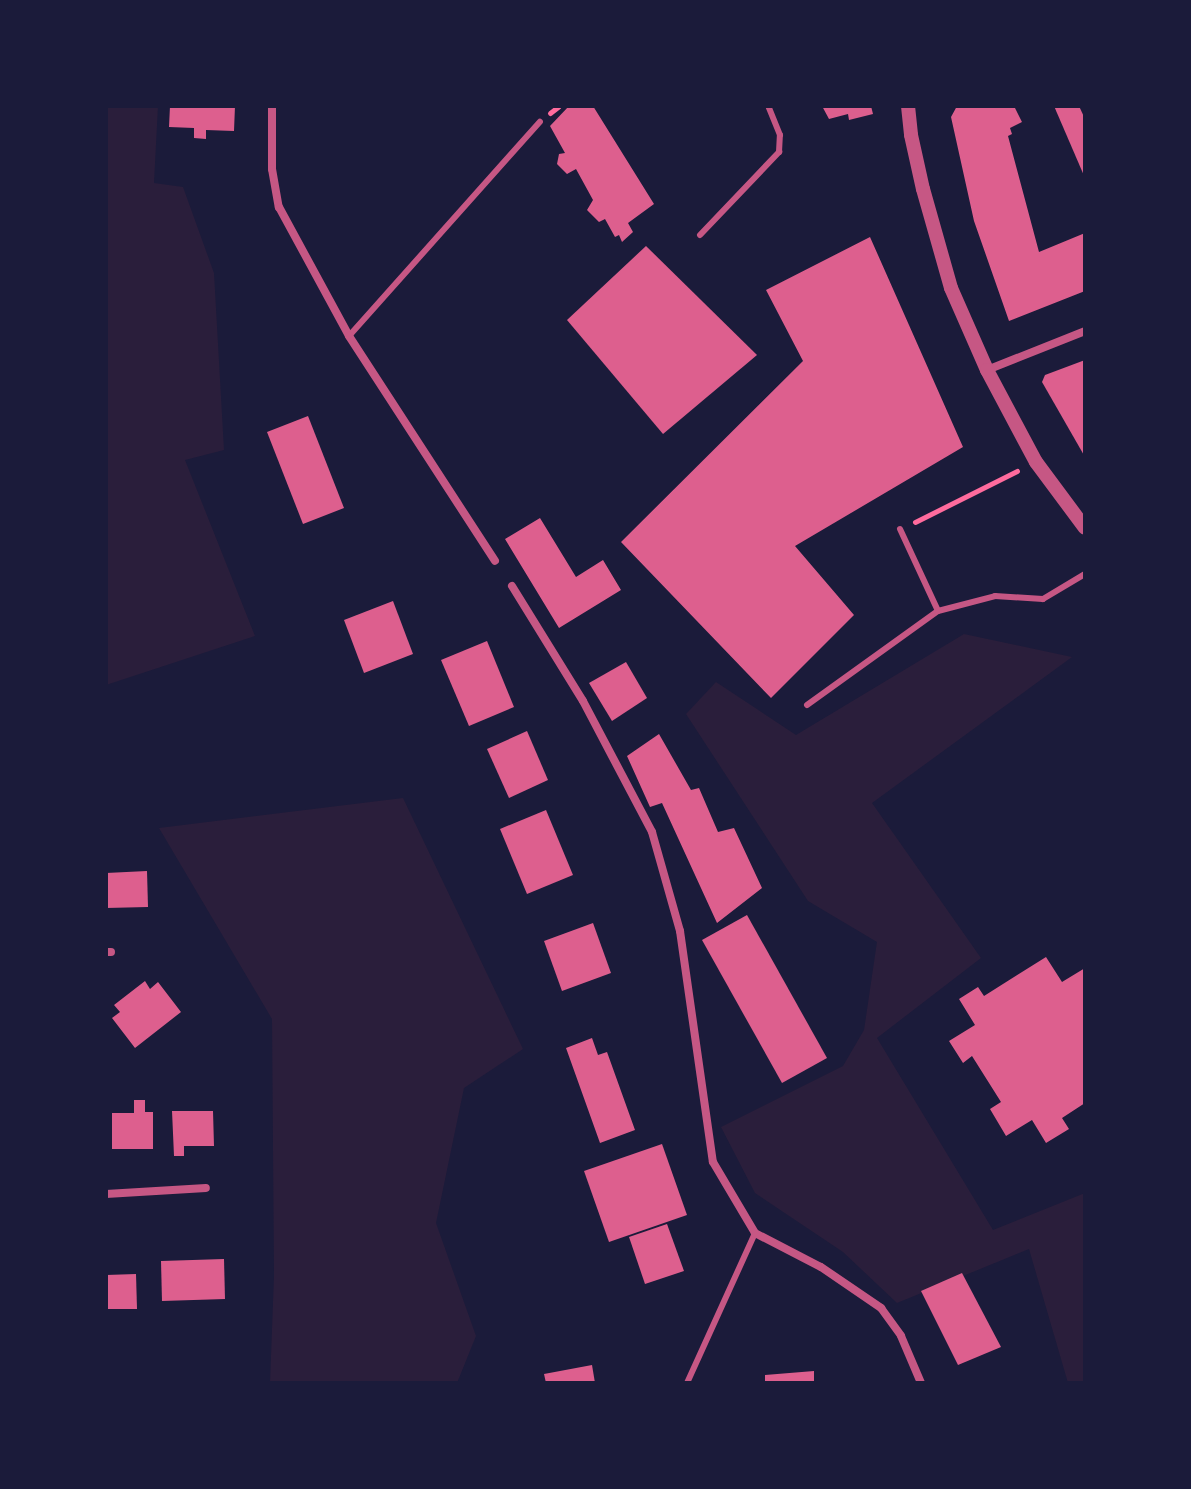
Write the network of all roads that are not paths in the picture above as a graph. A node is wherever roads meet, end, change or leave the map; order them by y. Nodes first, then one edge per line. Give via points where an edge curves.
1 (272, 106) edge
2 (768, 106) edge
3 (908, 106) edge
4 (540, 122) dead end
5 (700, 235) dead end
6 (1085, 331) edge
7 (349, 336) junction
8 (987, 370) junction
9 (1081, 512) edge
10 (1085, 528) edge
11 (900, 529) road end
12 (495, 561) dead end
13 (1085, 574) edge
14 (512, 586) dead end
15 (938, 611) junction
16 (807, 705) dead end
17 (206, 1188) dead end
18 (106, 1194) edge
19 (755, 1233) junction
20 (687, 1383) edge
21 (921, 1383) edge

1 - 7 street via 272,169 279,207
2 - 5 lane via 780,135 779,152
3 - 8 street via 923,189 951,288
4 - 7 lane
6 - 8 street
7 - 12 street
8 - 9 street via 1036,462
9 - 10 street
11 - 15 lane
13 - 15 lane via 1043,599 995,596
14 - 19 street via 583,701 652,832 680,931 713,1162
15 - 16 lane
17 - 18 street
19 - 20 lane
19 - 21 street via 821,1267 881,1308 901,1336

